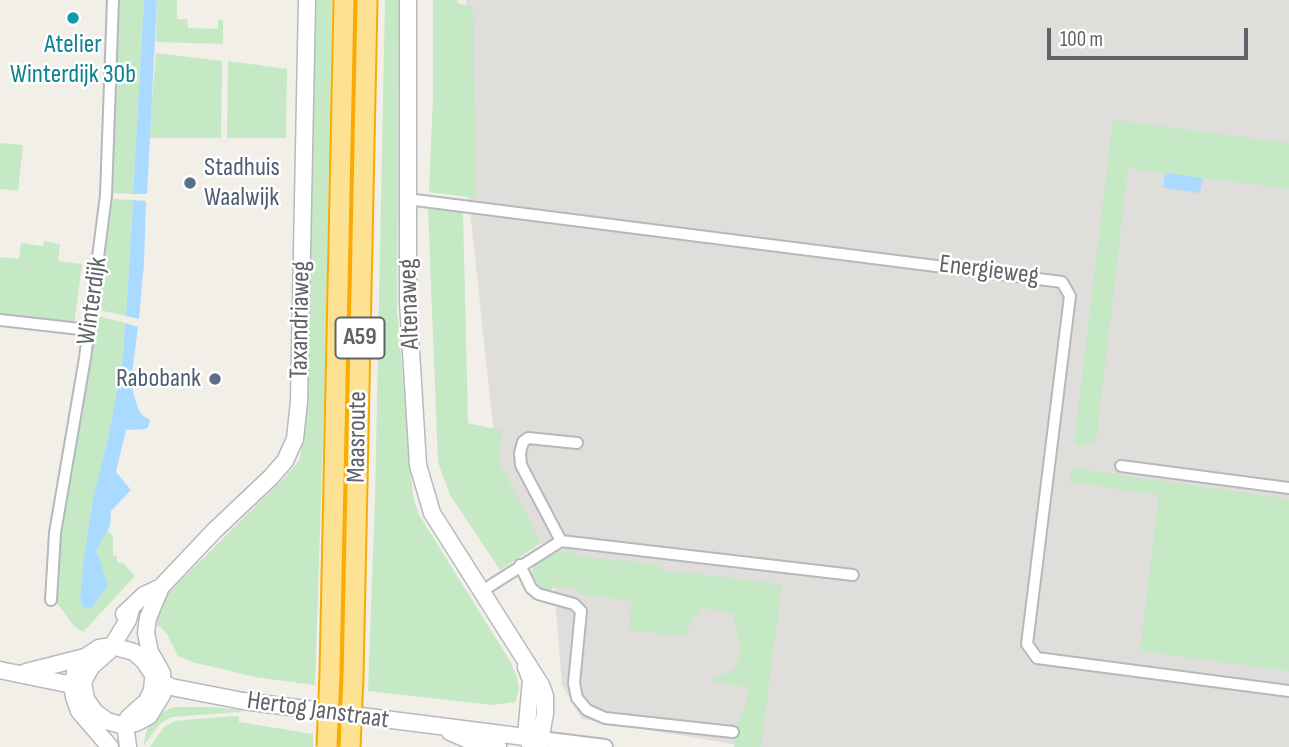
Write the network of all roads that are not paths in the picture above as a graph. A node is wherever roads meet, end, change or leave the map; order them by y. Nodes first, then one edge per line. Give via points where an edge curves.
1 (113, 0) edge
2 (307, 0) edge
3 (344, 0) edge
4 (367, 0) edge
5 (408, 0) edge
6 (407, 199) junction
7 (0, 320) edge
8 (89, 330) junction
9 (578, 443) dead end
10 (1121, 466) dead end
11 (1289, 488) edge
12 (561, 541) junction
13 (520, 565) junction
14 (853, 575) dead end
15 (161, 587) junction
16 (482, 591) junction
17 (51, 600) dead end
18 (105, 647) junction
19 (85, 657) junction
20 (0, 670) edge
21 (157, 671) junction
22 (20, 673) junction
23 (1289, 691) edge
24 (194, 692) junction
25 (77, 693) junction
26 (158, 705) junction
27 (134, 723) junction
28 (442, 728) junction
29 (733, 732) dead end
30 (535, 742) edge
31 (110, 747) edge
32 (128, 747) edge
33 (138, 747) edge
34 (327, 747) edge
35 (350, 747) edge
36 (498, 747) edge
37 (605, 747) edge

1 - 8 street, Winterdijk via 106,195
2 - 15 main road, Taxandriaweg via 295,439 271,477
3 - 34 highway, Maasroute / A59, bridge
4 - 35 highway, Maasroute / A59, bridge
5 - 6 main road, Altenaweg
6 - 16 main road, Altenaweg via 418,464 432,513
6 - 23 street, Energieweg via 1062,282 1070,296 1027,644 1037,658
7 - 8 street
8 - 17 street, Winterdijk via 55,533
9 - 12 street via 528,438 520,453 521,465
10 - 11 street
12 - 13 street
12 - 14 street
13 - 16 street
13 - 29 street via 538,594 575,604 581,611 574,683 577,698 587,710 605,718
15 - 18 main road, Taxandriaweg via 144,595
15 - 21 main road, Taxandriaweg via 146,626
16 - 30 main road, Altenaweg via 544,690 545,713
18 - 19 main road
18 - 21 main road, Hertog Janstraat via 125,648
18 - 25 main road via 107,654 93,664
19 - 22 main road
19 - 25 main road via 76,669
20 - 22 main road
21 - 24 main road, Hertog Janstraat via 184,681
21 - 26 main road
21 - 27 main road via 149,697 129,715
22 - 25 main road via 41,685
24 - 26 main road, Hertog Janstraat
24 - 28 main road, Hertog Janstraat
25 - 27 main road via 102,718 116,724
25 - 31 main road via 79,711
26 - 27 main road
27 - 32 main road
27 - 33 main road
28 - 30 main road, Hertog Janstraat via 475,729
28 - 36 main road, Hertog Janstraat
30 - 37 street

